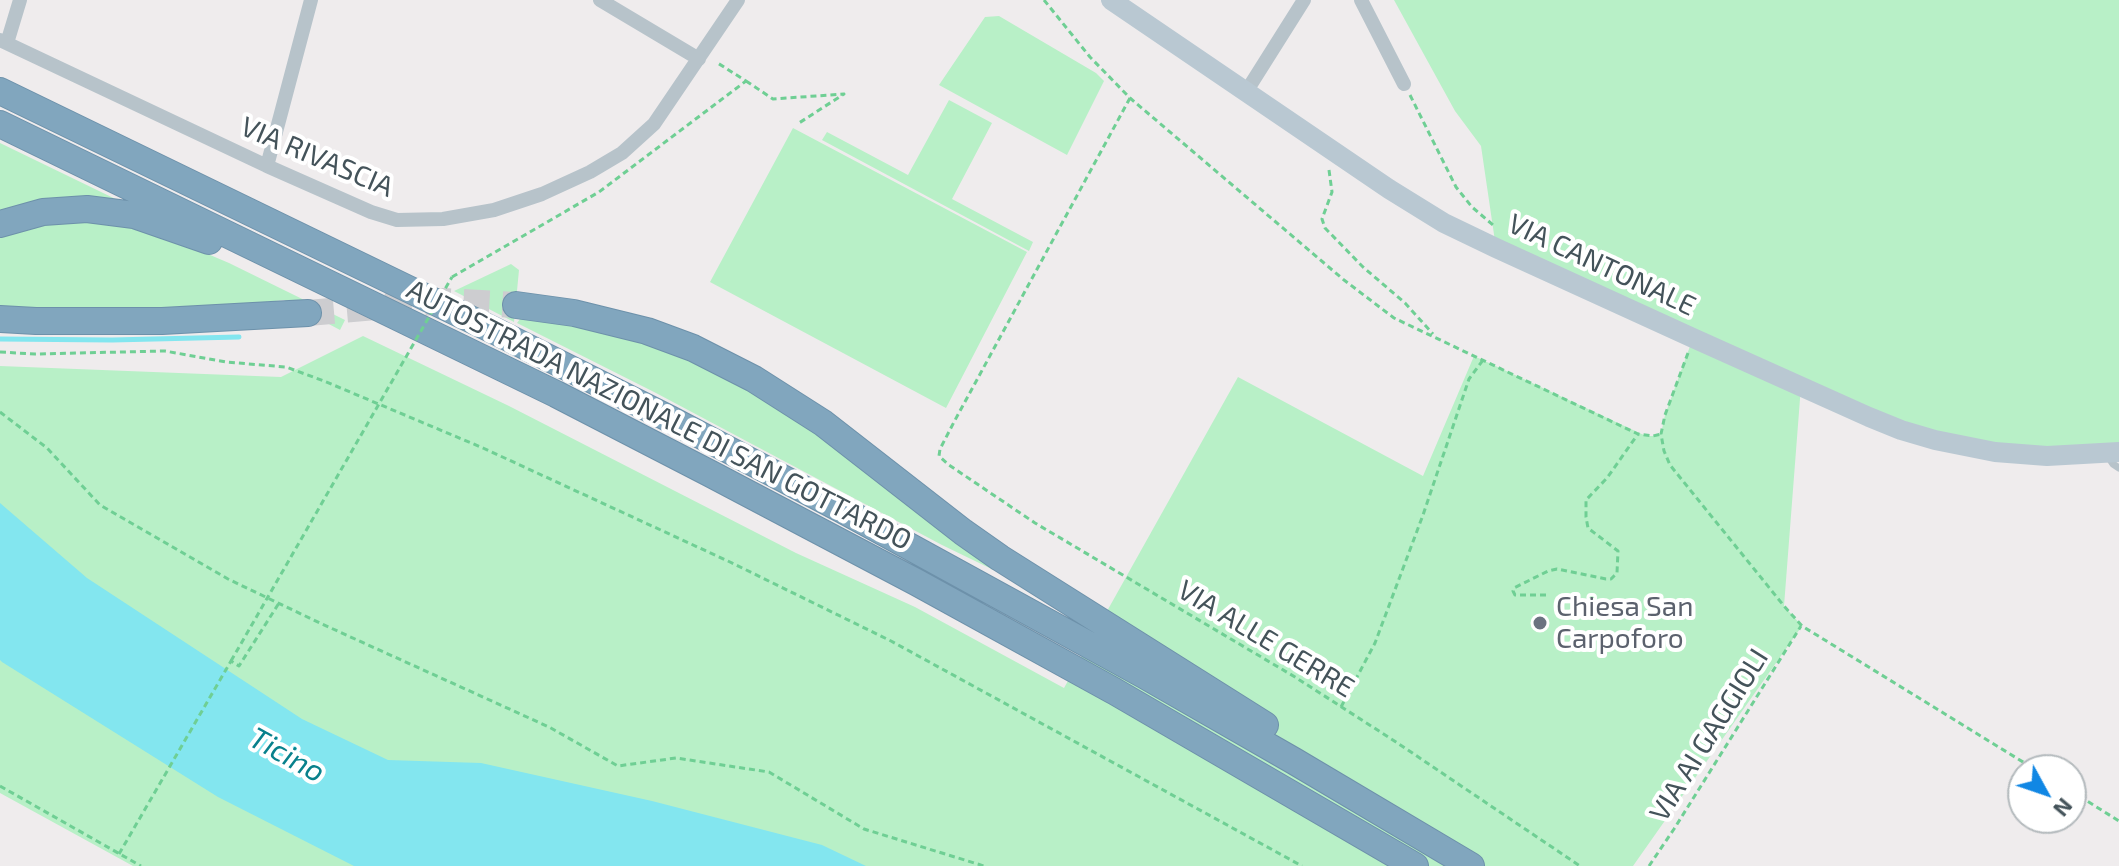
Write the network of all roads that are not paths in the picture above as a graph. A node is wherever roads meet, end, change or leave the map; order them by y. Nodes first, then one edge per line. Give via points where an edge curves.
1 (20, 0) edge
2 (311, 0) edge
3 (600, 0) edge
4 (738, 0) edge
5 (1111, 0) edge
6 (1304, 0) edge
7 (1361, 0) edge
8 (4, 41) edge
9 (699, 59) junction
10 (1404, 84) road end
11 (0, 91) edge
12 (1246, 92) junction
13 (0, 124) edge
14 (267, 166) junction
15 (0, 224) edge
16 (373, 305) junction
17 (516, 305) tunnel mouth
18 (308, 313) tunnel mouth
19 (0, 319) edge
20 (2115, 458) edge
21 (1357, 798) junction
22 (1415, 866) edge
23 (1471, 866) edge

1 - 8 street
2 - 14 street
3 - 9 street
4 - 9 street, VIA RIVASCIA
5 - 12 main road, VIA CANTONALE
6 - 12 street
7 - 10 street
8 - 14 street, VIA RIVASCIA
9 - 14 street, VIA RIVASCIA via 654,124 622,153 564,185 494,210 397,220
11 - 21 highway via 683,426 993,591
12 - 20 main road, VIA CANTONALE via 1444,223 1880,421 1935,440 1995,452
13 - 16 highway
15 - 16 highway via 58,210 134,215
16 - 22 highway, AUTOSTRADA NAZIONALE DI SAN GOTTARDO via 916,582
17 - 21 highway via 647,331 765,385 1000,558 1341,772
18 - 19 highway via 162,321
21 - 23 highway

